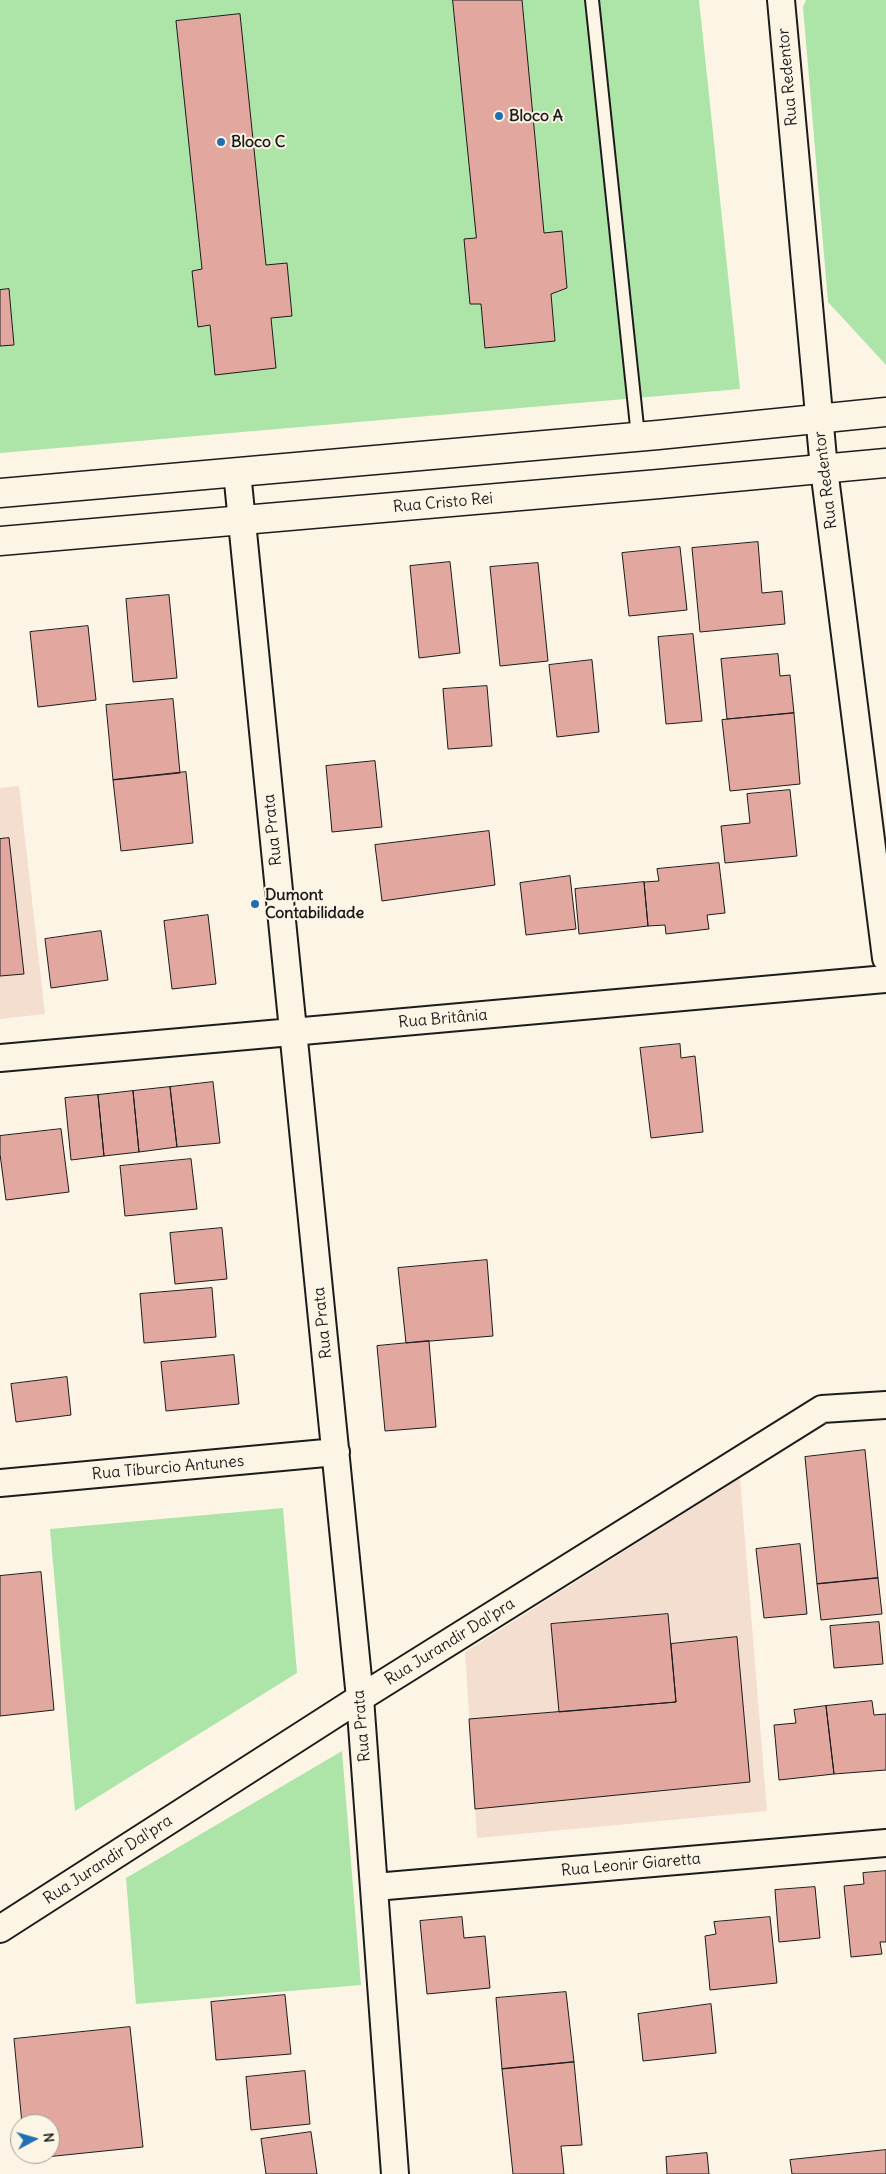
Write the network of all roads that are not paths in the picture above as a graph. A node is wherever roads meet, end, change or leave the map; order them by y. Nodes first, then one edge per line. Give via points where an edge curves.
1 (592, 0) edge
2 (780, 0) edge
3 (886, 412) edge
4 (819, 418) junction
5 (638, 436) junction
6 (886, 463) edge
7 (824, 469) junction
8 (237, 472) junction
9 (0, 493) edge
10 (242, 521) junction
11 (0, 541) edge
12 (886, 958) edge
13 (886, 979) edge
14 (293, 1033) junction
15 (0, 1058) edge
16 (886, 1405) edge
17 (336, 1452) junction
18 (0, 1483) edge
19 (360, 1698) junction
20 (886, 1843) edge
21 (375, 1887) junction
22 (0, 1929) edge
23 (395, 2174) edge

1 - 5 lane
2 - 4 street, Rua Redentor
3 - 4 street
4 - 5 street
4 - 7 street, Rua Redentor
5 - 8 street
6 - 7 street, Rua Cristo Rei
7 - 10 street, Rua Cristo Rei
7 - 12 street, Rua Redentor
8 - 9 street
8 - 10 street, Rua Prata
10 - 11 street, Rua Cristo Rei
10 - 14 street, Rua Prata
13 - 14 street, Rua Britânia
14 - 15 street, Rua Britânia
14 - 17 street, Rua Prata
16 - 19 street, Rua Jurandir Dal'pra via 822,1409
17 - 18 street, Rua Tíburcio Antunes
17 - 19 street, Rua Prata
19 - 21 street, Rua Prata
19 - 22 street, Rua Jurandir Dal'pra
20 - 21 street, Rua Leonir Giaretta
21 - 23 street, Rua Prata

